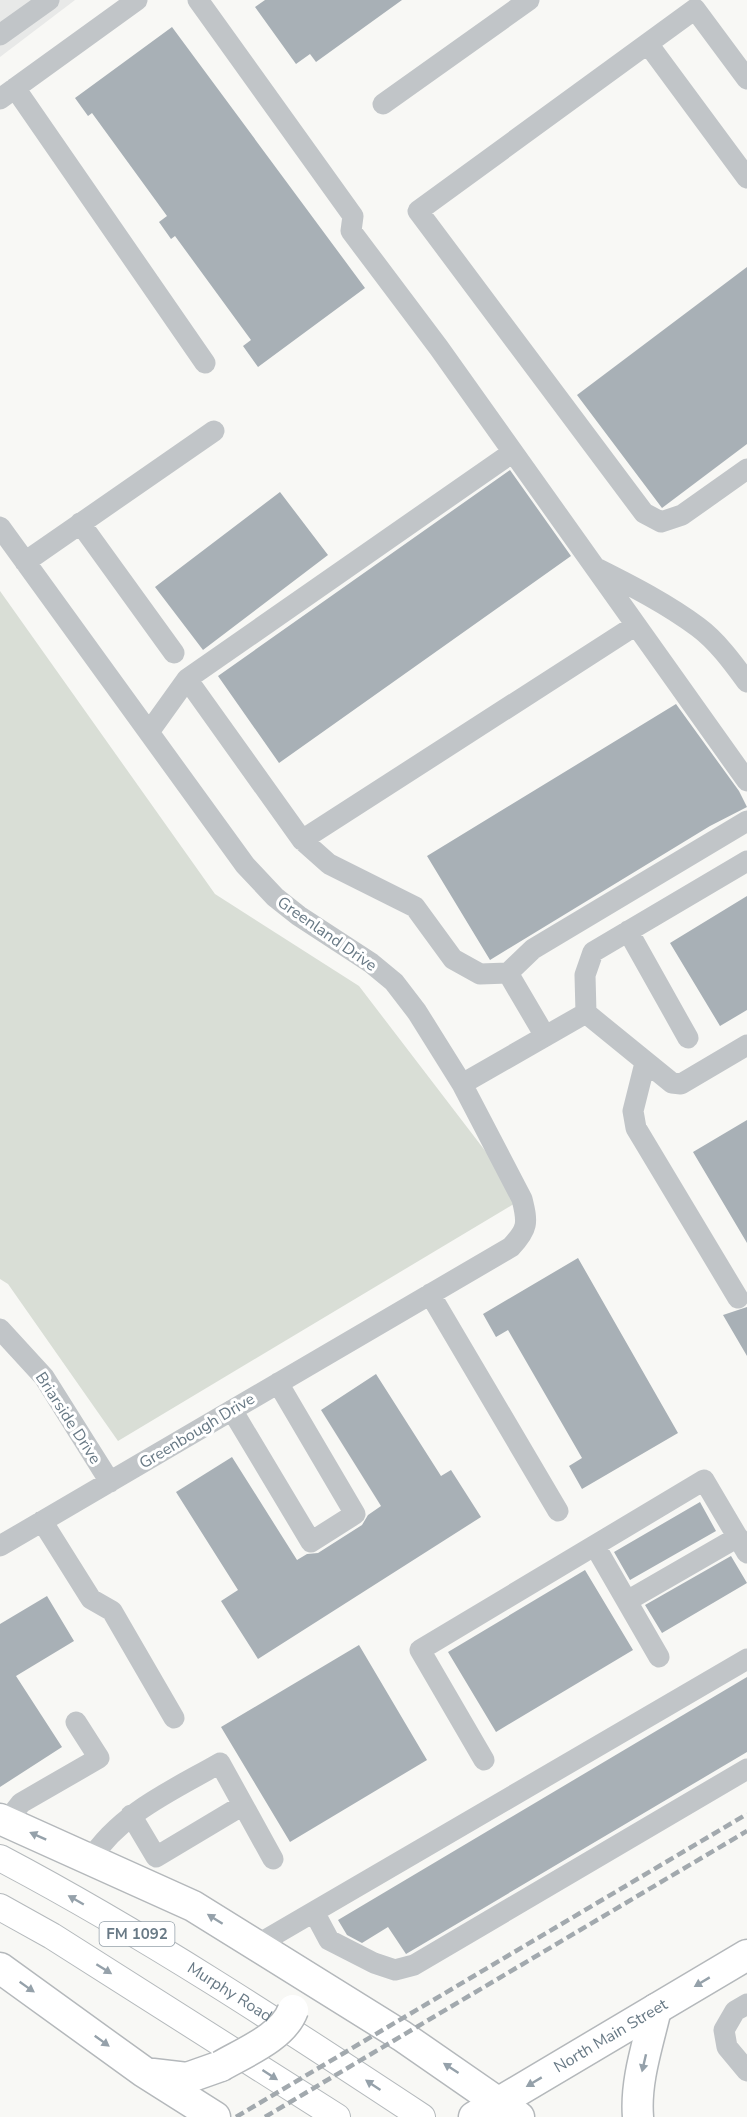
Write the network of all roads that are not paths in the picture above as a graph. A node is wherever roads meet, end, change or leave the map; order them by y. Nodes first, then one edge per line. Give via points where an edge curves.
1 (49, 0) edge
2 (137, 0) edge
3 (198, 0) edge
4 (526, 1) edge
5 (0, 35) edge
6 (648, 44) junction
7 (747, 79) edge
8 (8, 93) edge
9 (383, 104) dead end
10 (747, 178) edge
11 (205, 363) dead end
12 (214, 430) dead end
13 (513, 452) junction
14 (747, 469) edge
15 (80, 523) junction
16 (0, 527) edge
17 (25, 562) junction
18 (595, 567) junction
19 (636, 625) junction
20 (174, 653) dead end
21 (187, 679) junction
22 (747, 682) edge
23 (149, 732) junction
24 (747, 781) edge
25 (747, 821) edge
26 (302, 840) junction
27 (747, 861) edge
28 (628, 931) junction
29 (508, 973) junction
30 (586, 1013) junction
31 (545, 1036) junction
32 (688, 1038) dead end
33 (747, 1045) edge
34 (645, 1063) junction
35 (462, 1084) junction
36 (430, 1294) junction
37 (738, 1298) dead end
38 (393, 1315) joint
39 (0, 1329) edge
40 (278, 1383) junction
41 (232, 1410) junction
42 (110, 1482) junction
43 (558, 1511) dead end
44 (42, 1521) junction
45 (742, 1545) edge
46 (0, 1546) edge
47 (595, 1546) junction
48 (627, 1601) junction
49 (659, 1657) dead end
50 (747, 1659) edge
51 (174, 1718) dead end
52 (76, 1722) dead end
53 (484, 1760) dead end
54 (747, 1769) edge
55 (243, 1805) junction
56 (131, 1815) junction
57 (3, 1820) edge
58 (0, 1858) edge
59 (273, 1859) dead end
60 (90, 1860) junction
61 (0, 1907) edge
62 (314, 1912) junction
63 (257, 1945) junction
64 (747, 1955) edge
65 (288, 1965) junction
66 (0, 1968) edge
67 (747, 2004) edge
68 (656, 2009) junction
69 (747, 2071) edge
70 (144, 2072) junction
71 (497, 2112) edge
72 (215, 2117) edge
73 (337, 2117) edge
74 (422, 2117) edge
75 (638, 2117) edge

1 - 5 street
2 - 8 street
3 - 13 street via 353,216 351,231
4 - 9 street
6 - 7 street via 695,9
6 - 10 street
6 - 14 street via 418,211 644,513 661,522 682,515
8 - 11 street
12 - 15 street
13 - 18 street
13 - 21 street
15 - 17 street
15 - 20 street
16 - 17 street, Greenland Drive
17 - 23 street, Greenland Drive
18 - 19 street
18 - 22 street via 700,627
19 - 24 street
19 - 26 street
21 - 23 street
21 - 26 street
23 - 35 street, Greenland Drive via 244,865 274,897 394,982
25 - 29 street via 533,949
26 - 29 street via 329,864 415,907 453,959 480,974
27 - 28 street
28 - 30 street via 593,952 585,975
28 - 32 street
29 - 31 street
30 - 31 street
30 - 34 street
31 - 35 street
33 - 34 street via 681,1084 672,1083
34 - 37 street via 633,1110 636,1128
35 - 36 street, Greenland Drive via 522,1199 527,1217 524,1233 511,1247
36 - 38 street, Greenland Drive
36 - 43 street
38 - 40 street, Greenbough Drive
39 - 42 street, Briarside Drive via 44,1377
40 - 41 street, Greenbough Drive
40 - 41 street via 355,1514 311,1542
41 - 42 street, Greenbough Drive
42 - 44 street, Greenbough Drive
44 - 46 street, Greenbough Drive
44 - 51 street via 91,1599 112,1611
45 - 47 street via 704,1480
45 - 48 street
47 - 48 street
47 - 53 street via 420,1650
48 - 49 street
50 - 62 street
52 - 57 street via 99,1758 21,1803
54 - 62 street via 414,1965 395,1970 329,1940
55 - 56 street via 156,1857
55 - 56 street via 220,1763
55 - 59 street
56 - 60 street via 111,1830
60 -> 57 highway
74 -> 58 main road, Murphy Road / FM 1092 via 251,2003
63 -> 60 highway via 193,1906
61 -> 73 main road
62 - 63 street
63 - 65 highway
64 -> 68 highway, North Main Street
65 - 70 highway, bridge via 296,1995 289,2022 277,2032 221,2066 187,2078
71 -> 65 highway via 402,2036
66 -> 70 highway
67 - 69 street via 735,2011 724,2031 727,2047
68 -> 71 highway, North Main Street
68 -> 75 highway via 641,2074
70 - 72 highway

